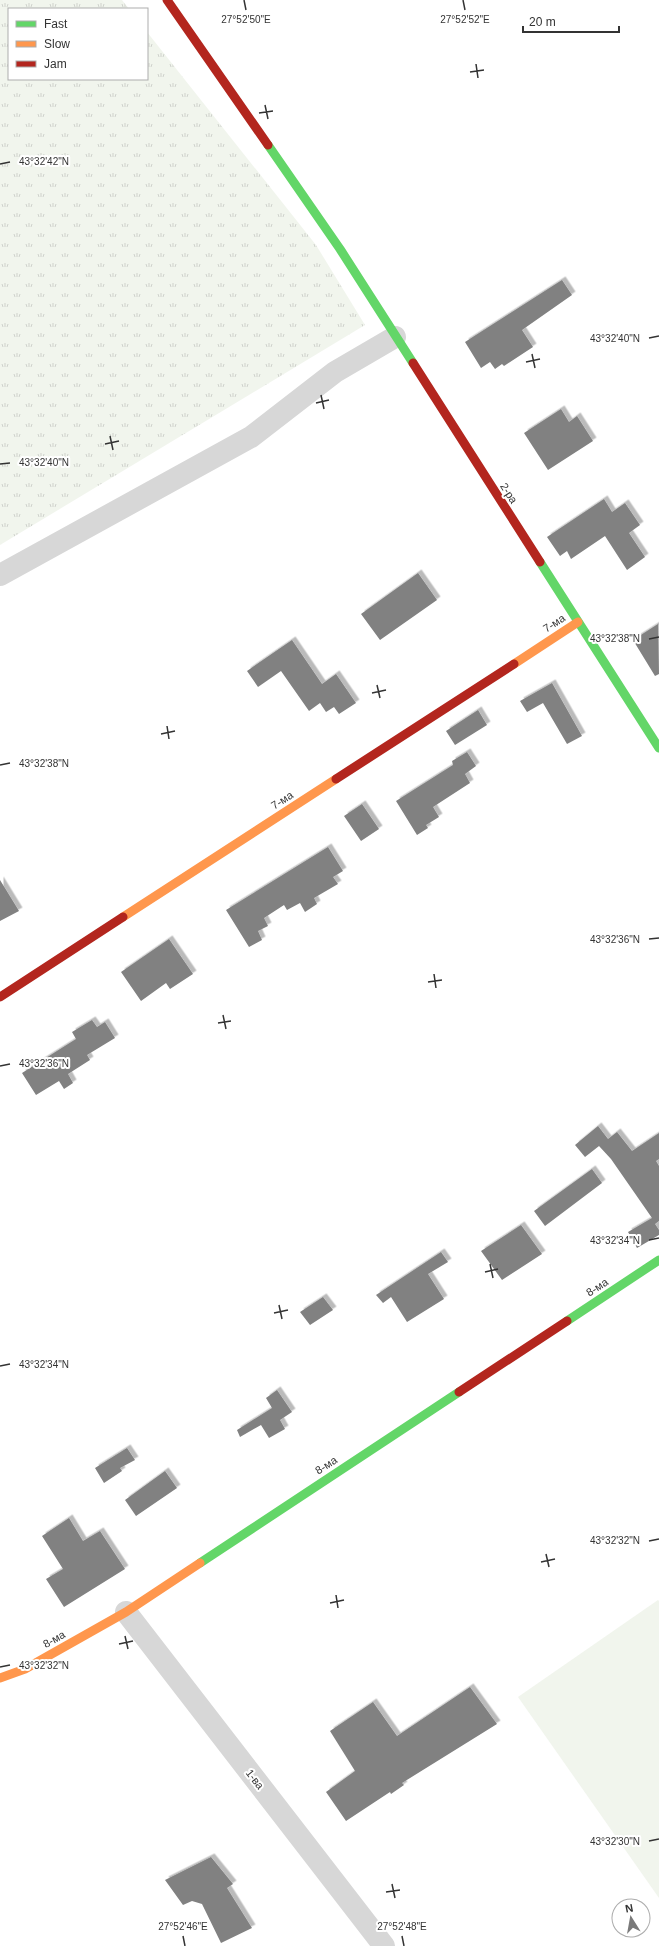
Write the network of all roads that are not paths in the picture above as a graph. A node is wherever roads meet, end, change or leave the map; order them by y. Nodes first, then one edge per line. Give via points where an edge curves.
1 (168, 0) edge
2 (395, 337) junction
3 (0, 575) edge
4 (578, 622) junction
5 (659, 748) edge
6 (0, 997) edge
7 (659, 1260) edge
8 (126, 1612) junction
9 (0, 1678) edge
10 (384, 1946) edge

1 - 2 street, 2-ра via 340,249
2 - 3 street via 336,372 251,437
2 - 4 street, 2-ра
4 - 5 street, 2-ра
4 - 6 street, 7-ма
7 - 8 street, 8-ма
8 - 9 street, 8-ма via 25,1669
8 - 10 street, 1-ва

